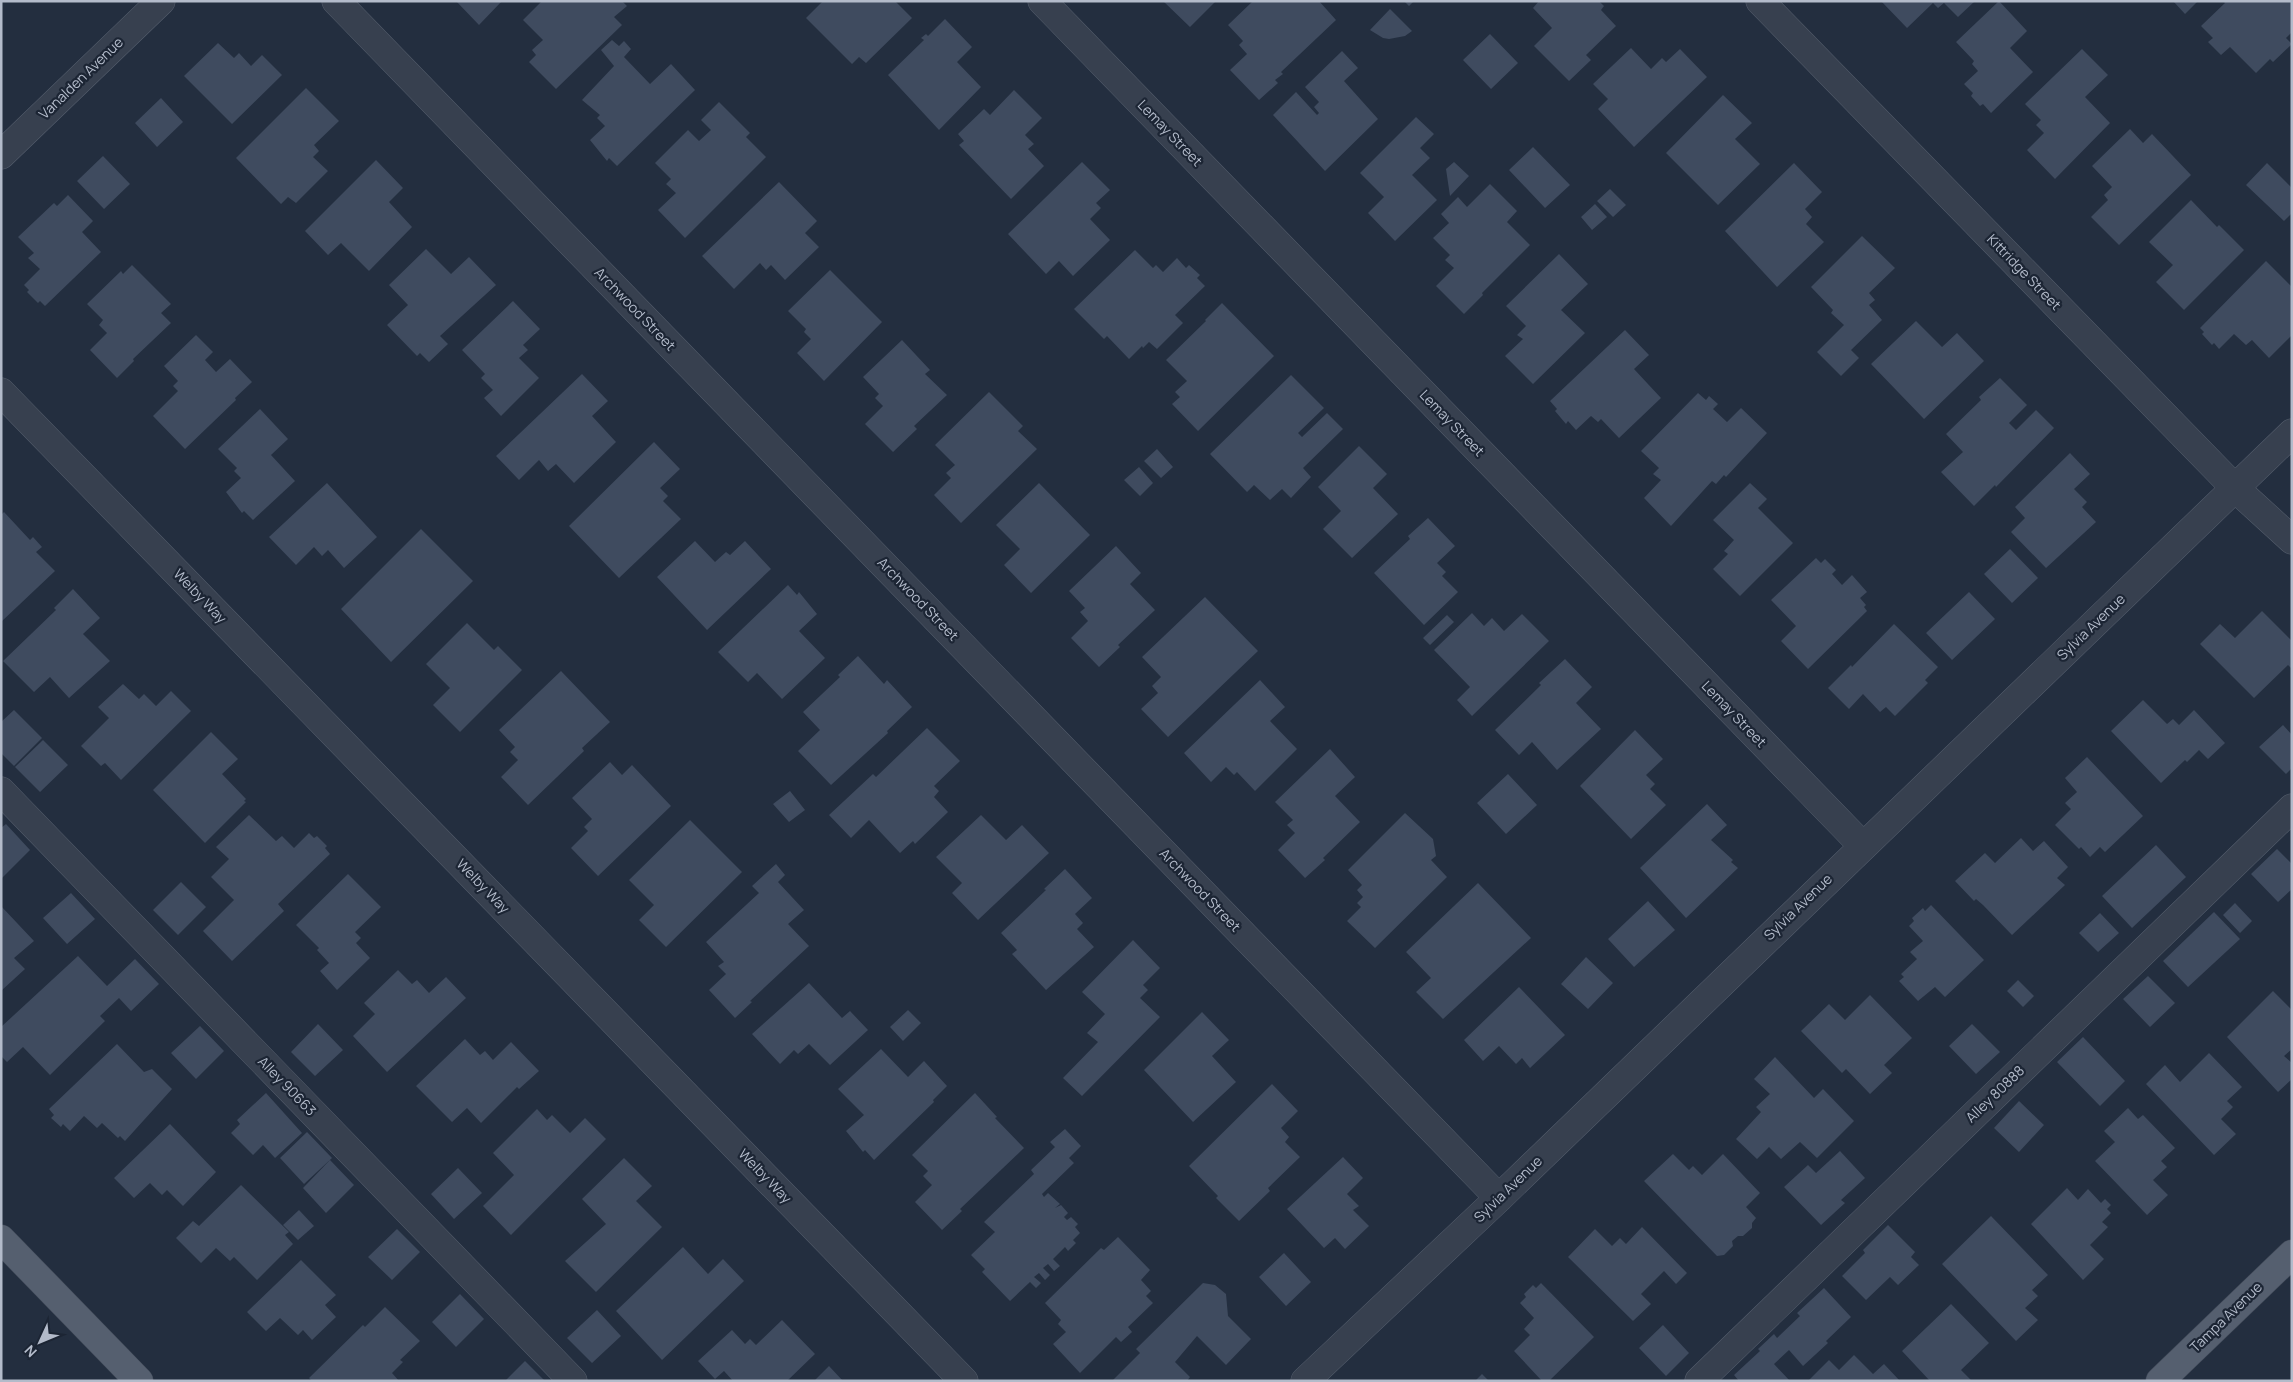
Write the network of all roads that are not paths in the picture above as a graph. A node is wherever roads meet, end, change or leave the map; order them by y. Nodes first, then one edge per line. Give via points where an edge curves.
1 (161, 1) edge
2 (336, 1) edge
3 (1042, 1) edge
4 (1760, 1) edge
5 (1, 155) edge
6 (1, 392) edge
7 (2292, 433) edge
8 (2235, 488) junction
9 (2292, 540) edge
10 (1, 791) edge
11 (2292, 808) edge
12 (1862, 845) junction
13 (1499, 1198) junction
14 (1, 1239) edge
15 (2292, 1254) edge
16 (138, 1381) edge
17 (573, 1381) edge
18 (964, 1381) edge
19 (1305, 1381) edge
20 (1699, 1381) edge
21 (2160, 1381) edge

1 - 5 street, Vanalden Avenue
2 - 13 street, Archwood Street
3 - 12 street, Lemay Street
4 - 8 street, Kittridge Street
6 - 18 street, Welby Way
7 - 8 street, Sylvia Avenue
8 - 9 street, Kittridge Street
8 - 12 street, Sylvia Avenue
10 - 17 street, Alley 90663
11 - 20 street, Alley 80888
12 - 13 street, Sylvia Avenue
13 - 19 street, Sylvia Avenue
14 - 16 main road
15 - 21 main road, Tampa Avenue

